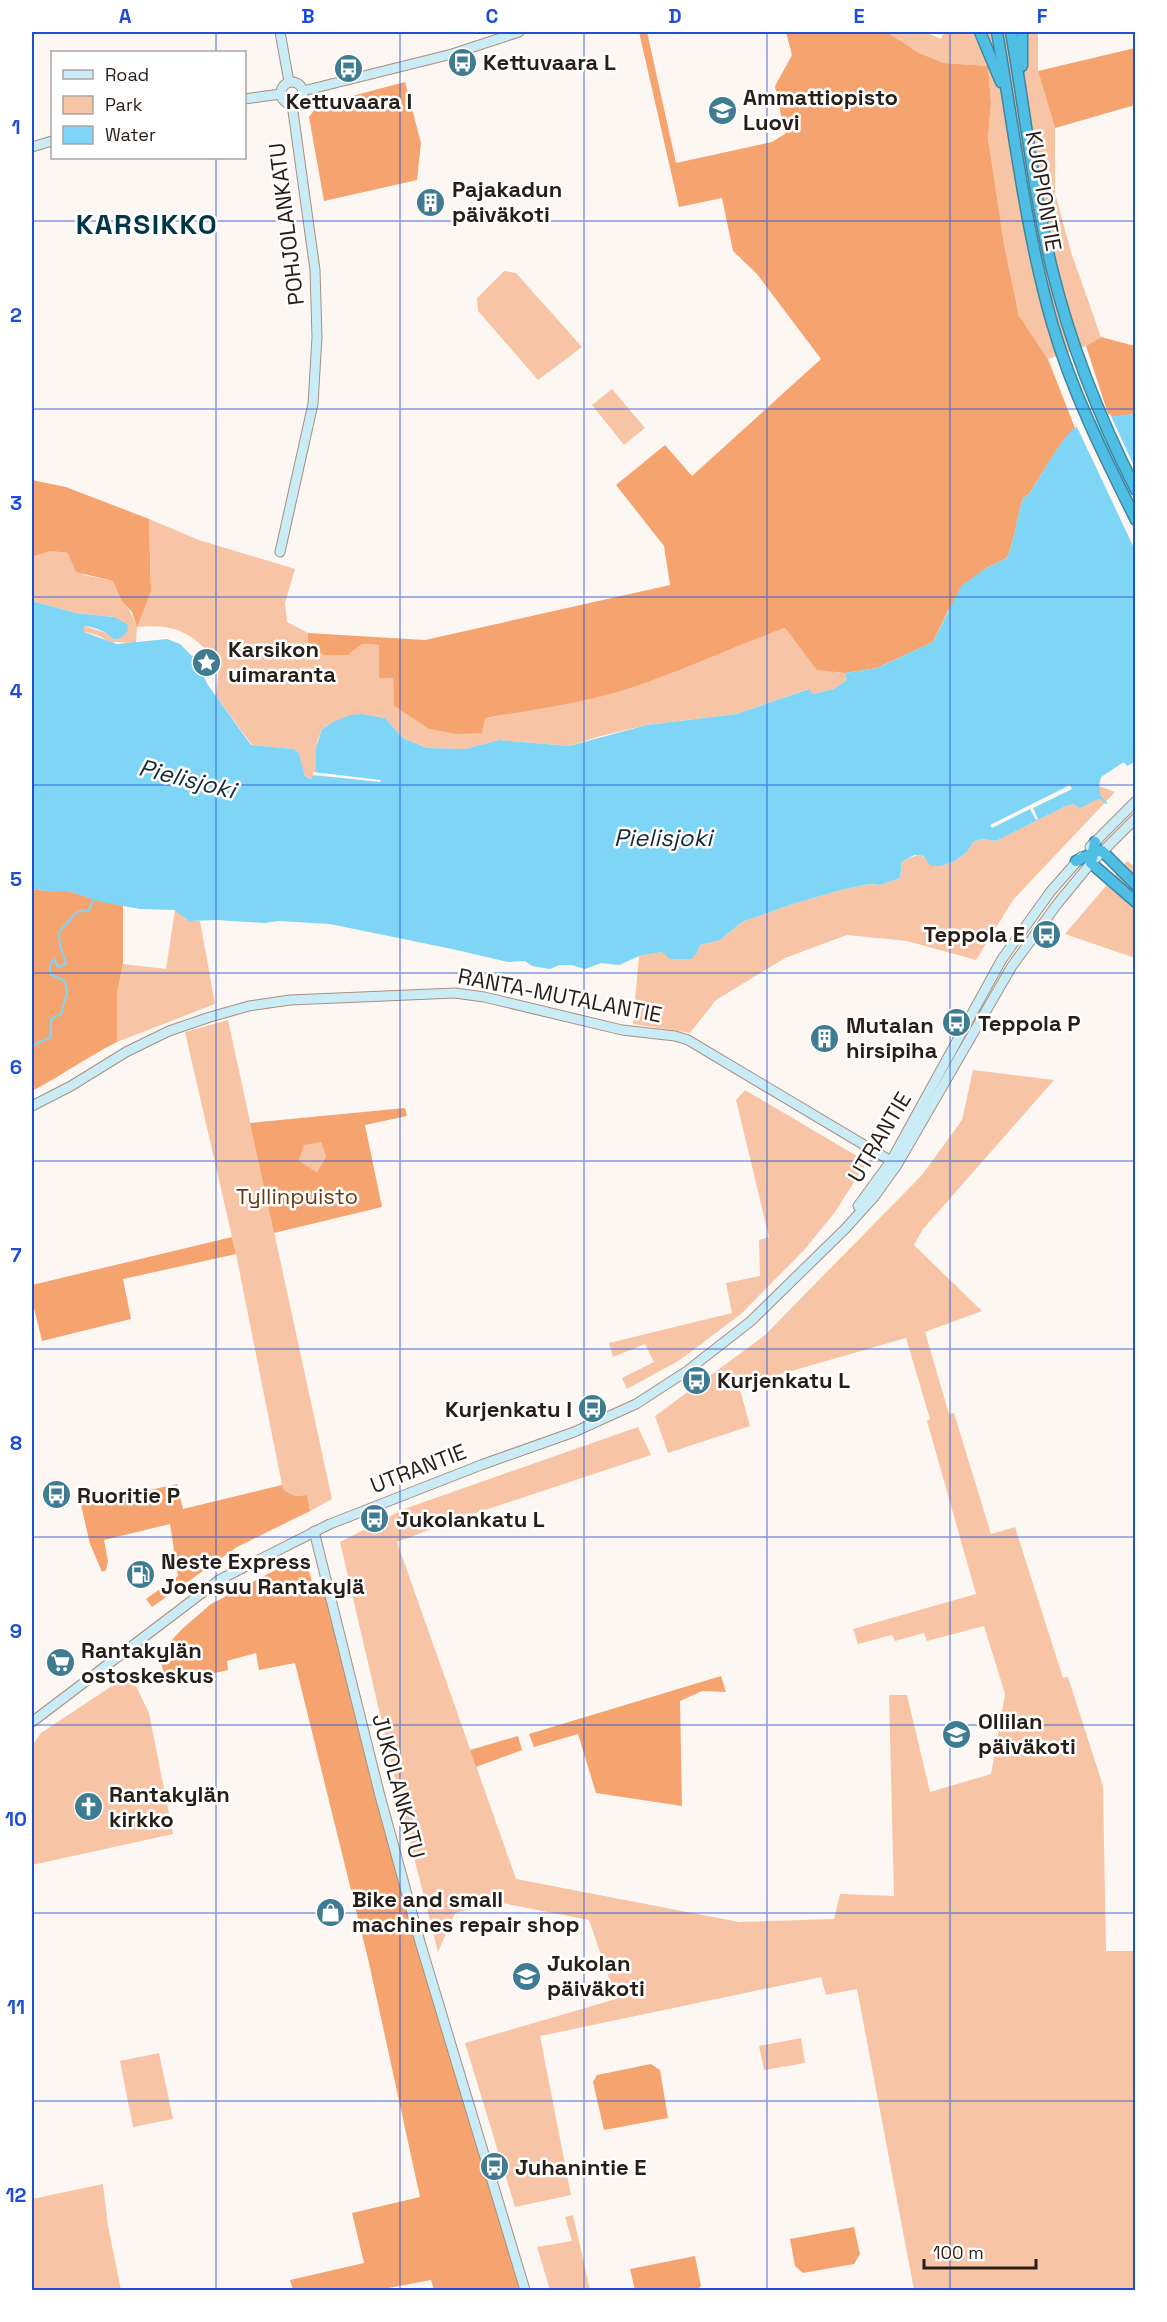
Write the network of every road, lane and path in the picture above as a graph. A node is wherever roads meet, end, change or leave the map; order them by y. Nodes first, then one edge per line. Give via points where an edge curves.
1 (280, 32) edge
2 (519, 32) edge
3 (980, 32) edge
4 (997, 32) edge
5 (1011, 32) edge
6 (1022, 32) edge
7 (289, 82) junction
8 (303, 91) junction
9 (280, 94) junction
10 (246, 99) edge
11 (1023, 99) junction
12 (1010, 101) junction
13 (292, 104) junction
14 (51, 141) edge
15 (32, 147) edge
16 (1136, 490) edge
17 (1136, 520) edge
18 (280, 552) dead end
19 (1136, 801) edge
20 (1136, 818) edge
21 (1095, 852) junction
22 (1076, 861) joint
23 (1136, 885) edge
24 (1136, 902) edge
25 (32, 1106) edge
26 (891, 1161) junction
27 (817, 1256) junction
28 (314, 1532) junction
29 (32, 1722) edge
30 (525, 2290) edge

1 - 7 main road
2 - 8 main road via 452,54
3 - 12 highway
4 - 12 highway, KUOPIONTIE
5 - 11 highway, KUOPIONTIE
6 - 11 highway
7 - 8 main road via 298,83
7 - 9 main road
8 - 13 main road via 300,100
9 - 10 main road
9 - 13 main road
11 - 16 highway, KUOPIONTIE via 1042,227 1074,350 1109,437
12 - 17 highway, KUOPIONTIE via 1029,230 1062,355 1097,443
13 - 18 main road, POHJOLANKATU via 315,270 317,337 313,404
14 - 15 main road
19 - 21 main road, UTRANTIE
20 - 21 main road, UTRANTIE
21 - 22 highway
21 - 23 highway
21 - 24 highway
21 - 27 main road, UTRANTIE via 1012,966 897,1165 874,1197
22 - 26 main road, UTRANTIE via 1002,959
25 - 26 main road, RANTA-MUTALANTIE via 169,1031 249,1006 455,993 622,1030 688,1040
26 - 27 main road, UTRANTIE
27 - 28 main road, UTRANTIE via 751,1321 687,1371 636,1404 574,1432 394,1497
28 - 29 main road, UTRANTIE via 219,1580
28 - 30 main road, JUKOLANKATU via 417,1931

